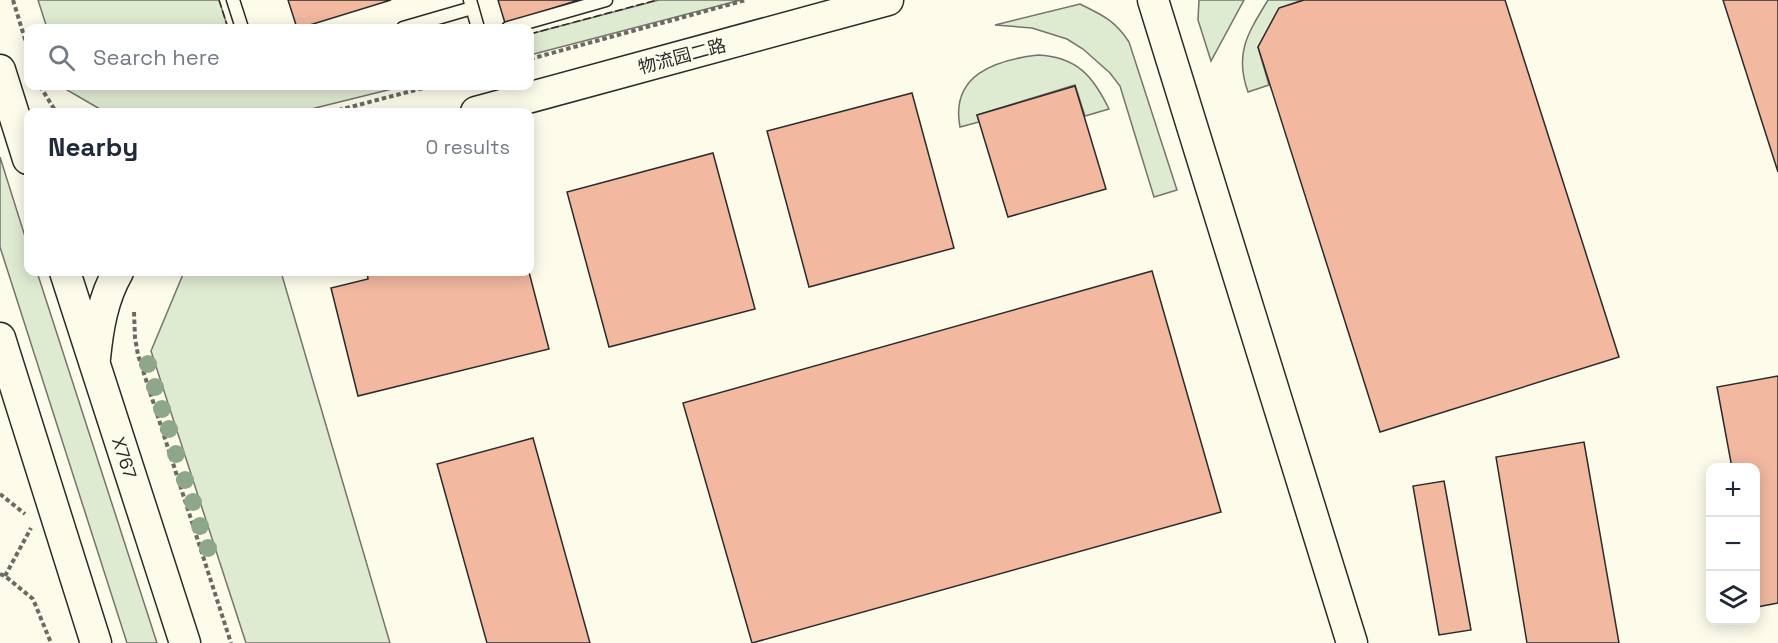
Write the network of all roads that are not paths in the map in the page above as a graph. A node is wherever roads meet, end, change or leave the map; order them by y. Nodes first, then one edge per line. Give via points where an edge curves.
1 (233, 0) edge
2 (606, 0) edge
3 (888, 0) edge
4 (1153, 0) edge
5 (471, 4) edge
6 (241, 24) edge
7 (415, 24) edge
8 (477, 24) edge
9 (522, 24) edge
10 (0, 70) edge
11 (491, 105) edge
12 (21, 120) edge
13 (24, 137) edge
14 (66, 276) edge
15 (116, 276) edge
16 (0, 338) edge
17 (94, 364) junction
18 (96, 643) edge
19 (184, 643) edge
20 (1352, 643) edge

1 - 6 lane
2 - 9 lane
3 - 11 street, 物流园二路 via 818,14
4 - 20 street
5 - 7 lane
5 - 8 lane
10 - 12 street
12 - 13 street
14 - 17 street, X767 / X767
15 - 17 street via 102,310
16 - 18 street
17 - 19 street, X767 / X767

